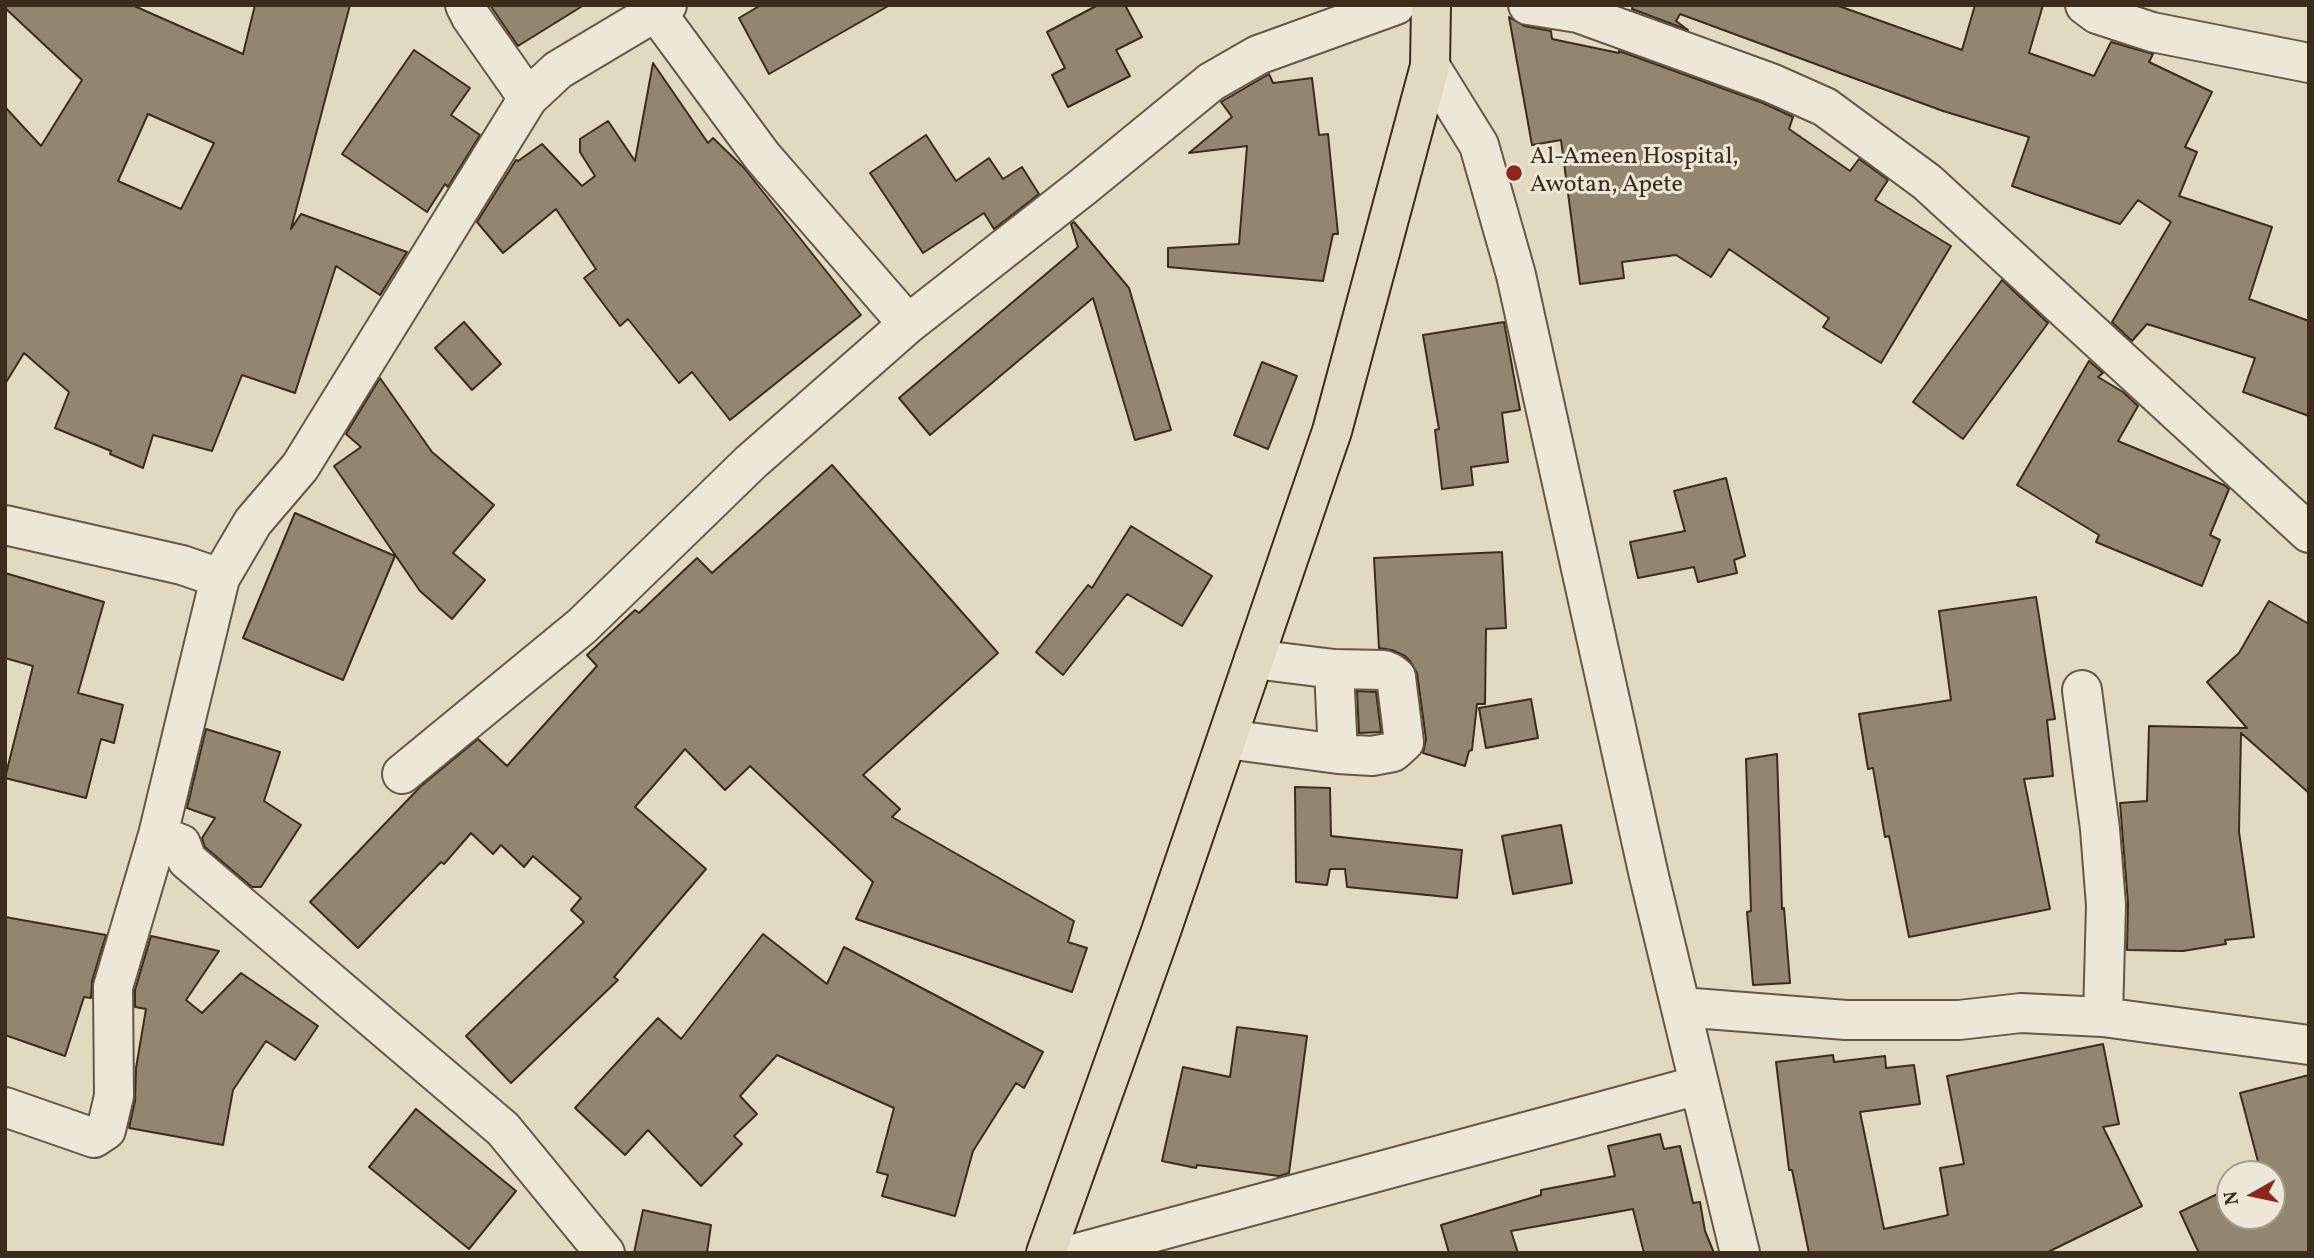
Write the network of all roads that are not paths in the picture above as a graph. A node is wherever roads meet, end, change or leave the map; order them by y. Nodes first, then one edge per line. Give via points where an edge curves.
1 (465, 5) edge
2 (1396, 5) edge
3 (1431, 5) edge
4 (1528, 5) edge
5 (2085, 5) edge
6 (662, 8) edge
7 (2309, 64) edge
8 (1430, 66) junction
9 (528, 98) junction
10 (908, 324) junction
11 (5, 525) edge
12 (2309, 533) edge
13 (220, 578) junction
14 (1254, 659) junction
15 (1334, 669) junction
16 (2082, 690) dead end
17 (1227, 739) junction
18 (1338, 754) junction
19 (402, 774) dead end
20 (158, 835) junction
21 (1681, 1007) junction
22 (2103, 1017) junction
23 (2309, 1045) edge
24 (1699, 1085) junction
25 (5, 1107) edge
26 (605, 1253) edge
27 (1046, 1253) edge
28 (1077, 1253) edge
29 (1740, 1253) edge

1 - 9 street
2 - 10 street via 1258,55 1211,82
3 - 8 main road
4 - 12 street via 1578,13 1825,107 1927,182
5 - 7 street via 2097,14 2152,32
6 - 9 street via 558,70
6 - 10 street via 762,156
8 - 14 main road via 1332,431
8 - 21 street via 1479,145 1516,275
9 - 13 street via 300,467 253,522
10 - 19 street via 751,461 582,626
11 - 13 street via 182,565
13 - 20 street
14 - 15 street
14 - 17 main road
15 - 18 street
15 - 18 street via 1384,670 1396,677 1404,742 1382,755
16 - 22 street via 2106,905
17 - 18 street
17 - 27 main road
20 - 25 street via 113,987 114,1096 106,1130 94,1138
20 - 26 street via 181,844 187,860 503,1129
21 - 22 street via 1846,1020 1959,1020 2021,1013
21 - 24 street
22 - 23 street
24 - 28 street
24 - 29 street

